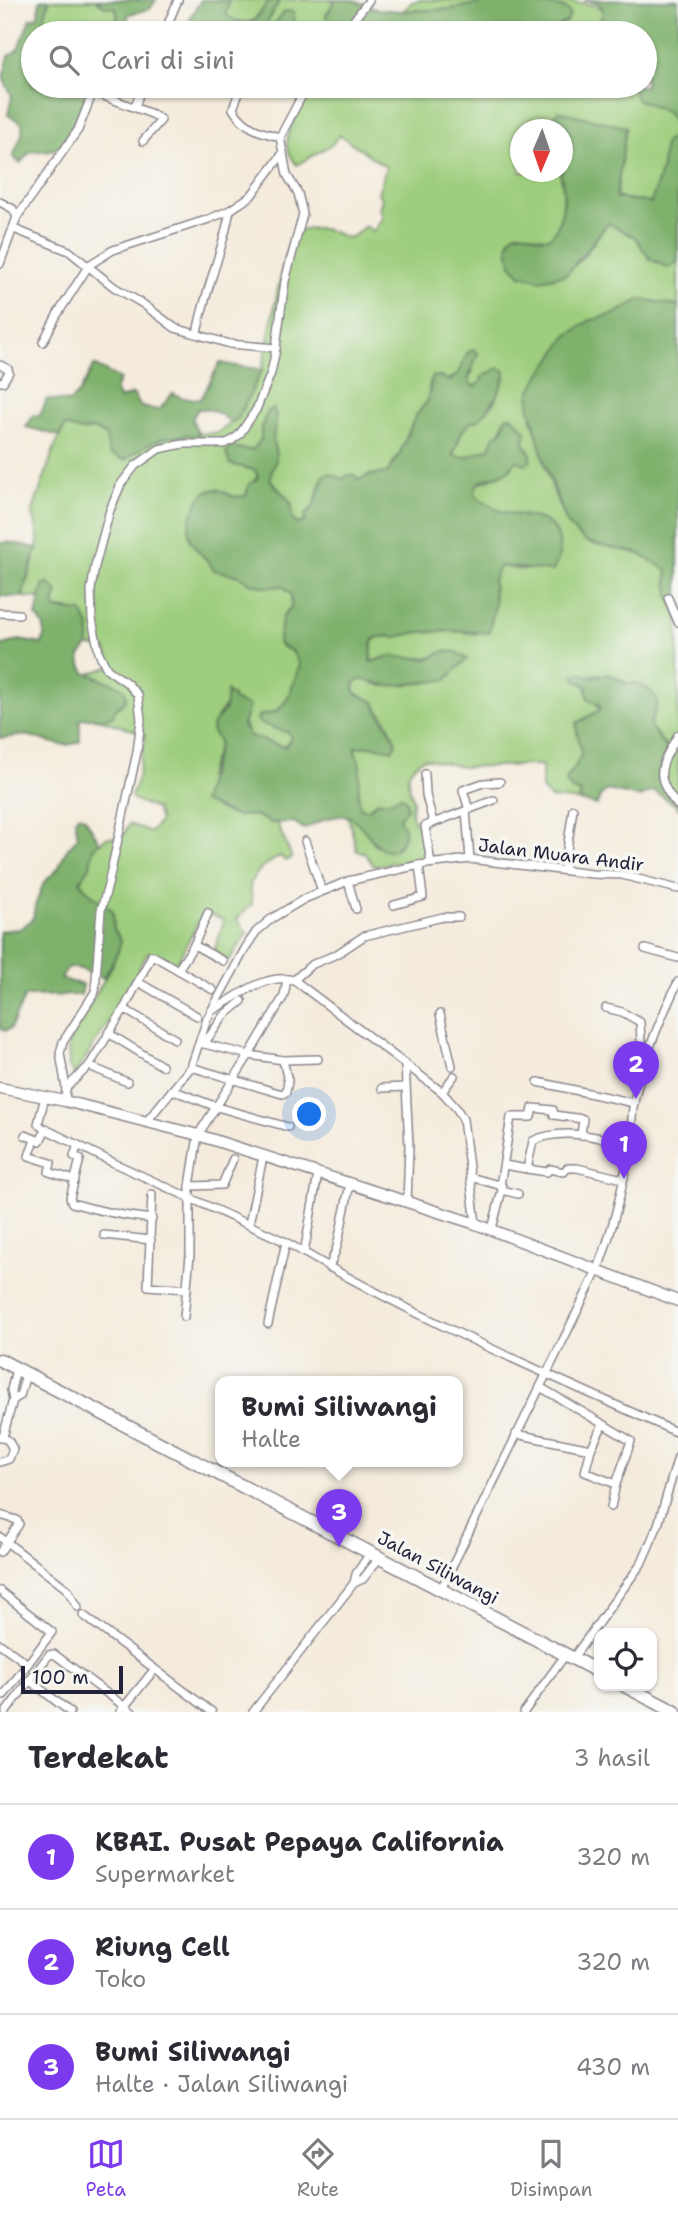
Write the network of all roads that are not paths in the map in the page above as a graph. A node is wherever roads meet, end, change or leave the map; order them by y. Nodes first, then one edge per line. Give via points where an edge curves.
1 (178, 0) edge
2 (369, 0) edge
3 (169, 21) edge
4 (353, 21) edge
5 (91, 98) edge
6 (108, 98) edge
7 (138, 98) edge
8 (237, 98) edge
9 (301, 98) edge
10 (113, 100) joint
11 (135, 107) junction
12 (280, 137) junction
13 (143, 141) dead end
14 (283, 153) junction
15 (0, 202) edge
16 (230, 210) junction
17 (17, 217) junction
18 (14, 229) junction
19 (0, 264) edge
20 (89, 265) junction
21 (197, 334) junction
22 (43, 342) dead end
23 (276, 348) junction
24 (0, 365) edge
25 (0, 382) edge
26 (668, 598) dead end
27 (0, 613) edge
28 (19, 614) dead end
29 (678, 622) edge
30 (678, 735) edge
31 (425, 774) dead end
32 (500, 782) dead end
33 (494, 800) dead end
34 (678, 806) edge
35 (573, 809) dead end
36 (467, 810) junction
37 (433, 822) junction
38 (304, 841) dead end
39 (470, 859) junction
40 (431, 863) junction
41 (419, 865) junction
42 (564, 870) junction
43 (348, 881) junction
44 (678, 889) edge
45 (322, 891) junction
46 (394, 905) dead end
47 (356, 909) dead end
48 (208, 914) dead end
49 (459, 917) dead end
50 (194, 944) junction
51 (645, 949) dead end
52 (678, 958) edge
53 (223, 961) dead end
54 (178, 970) junction
55 (290, 979) junction
56 (138, 982) junction
57 (678, 982) edge
58 (213, 990) dead end
59 (675, 996) edge
60 (242, 1000) dead end
61 (606, 1008) dead end
62 (124, 1009) junction
63 (212, 1011) junction
64 (440, 1014) dead end
65 (197, 1016) dead end
66 (108, 1033) junction
67 (174, 1039) dead end
68 (202, 1044) junction
69 (648, 1050) junction
70 (249, 1055) junction
71 (318, 1059) dead end
72 (284, 1060) junction
73 (405, 1063) junction
74 (89, 1066) junction
75 (162, 1066) dead end
76 (452, 1066) dead end
77 (191, 1067) junction
78 (454, 1076) dead end
79 (235, 1080) junction
80 (127, 1082) dead end
81 (538, 1082) dead end
82 (405, 1087) junction
83 (0, 1088) edge
84 (66, 1088) junction
85 (382, 1088) dead end
86 (172, 1090) junction
87 (442, 1092) junction
88 (45, 1097) junction
89 (65, 1101) junction
90 (634, 1103) junction
91 (217, 1107) junction
92 (147, 1121) junction
93 (288, 1127) dead end
94 (46, 1129) junction
95 (25, 1135) dead end
96 (198, 1135) junction
97 (581, 1135) junction
98 (35, 1140) junction
99 (630, 1144) junction
100 (78, 1145) junction
101 (263, 1157) junction
102 (233, 1158) dead end
103 (504, 1164) junction
104 (527, 1169) junction
105 (318, 1174) junction
106 (470, 1177) junction
107 (623, 1179) junction
108 (75, 1180) junction
109 (350, 1184) junction
110 (190, 1186) junction
111 (501, 1188) junction
112 (152, 1194) dead end
113 (518, 1194) dead end
114 (190, 1198) junction
115 (407, 1203) junction
116 (152, 1219) junction
117 (249, 1224) junction
118 (476, 1224) junction
119 (492, 1229) junction
120 (104, 1235) dead end
121 (151, 1240) junction
122 (286, 1242) junction
123 (304, 1253) junction
124 (329, 1268) junction
125 (598, 1269) junction
126 (187, 1289) junction
127 (678, 1301) edge
128 (184, 1317) dead end
129 (268, 1324) dead end
130 (0, 1360) edge
131 (21, 1372) junction
132 (546, 1373) junction
133 (540, 1387) junction
134 (603, 1424) junction
135 (678, 1433) edge
136 (516, 1434) junction
137 (1, 1437) edge
138 (590, 1449) junction
139 (678, 1457) edge
140 (0, 1464) edge
141 (615, 1484) junction
142 (611, 1507) dead end
143 (0, 1515) edge
144 (0, 1537) edge
145 (7, 1544) junction
146 (0, 1552) edge
147 (375, 1555) junction
148 (441, 1589) junction
149 (0, 1591) edge
150 (78, 1607) dead end
151 (83, 1615) dead end
152 (0, 1644) edge
153 (569, 1656) junction
154 (28, 1664) junction
155 (594, 1669) edge
156 (153, 1670) junction
157 (29, 1680) junction
158 (635, 1691) edge
159 (0, 1694) edge
160 (122, 1709) edge
161 (207, 1711) edge
162 (6, 1712) edge
163 (70, 1712) edge
164 (132, 1712) edge
165 (253, 1712) edge
166 (524, 1712) edge
167 (675, 1712) edge

1 - 3 street
2 - 4 street
5 - 17 street via 78,130
6 - 10 street
7 - 11 street
8 - 12 street via 233,108 237,115 257,132
9 - 12 street
10 - 11 street
11 - 13 street via 161,120
12 - 14 street
14 - 16 street via 251,196
14 - 23 street via 303,214 285,281
15 - 17 street
16 - 20 street via 113,250
16 - 21 street
17 - 18 street
18 - 19 street
18 - 20 street via 69,251
20 - 21 street via 175,328
20 - 22 street
21 - 23 street via 230,344
23 - 84 street via 256,410 239,435 224,444 159,449 135,466 110,510 93,578 92,619 99,653 107,669 138,695 141,720 101,910 95,992 60,1053
24 - 25 street via 9,372
26 - 29 street
27 - 28 street
30 - 34 street via 661,766 661,777
31 - 37 street
32 - 36 street via 463,790
33 - 36 street
35 - 42 street
36 - 37 street
36 - 39 street
37 - 40 street via 425,828
38 - 45 street
39 - 40 street, Jalan Muara Andir
39 - 42 street, Jalan Muara Andir
40 - 41 street, Jalan Muara Andir
41 - 43 street, Jalan Muara Andir
41 - 46 street via 423,897
42 - 44 street, Jalan Muara Andir via 622,876
43 - 45 street, Jalan Muara Andir
43 - 47 street
45 - 63 street, Jalan Muara Andir via 256,932
48 - 50 street
49 - 55 street via 364,936
50 - 53 street
50 - 54 street
51 - 52 street
54 - 56 street via 152,954
54 - 58 street
55 - 63 street via 262,983
55 - 70 street
55 - 73 street
56 - 62 street
56 - 65 street
57 - 59 street
59 - 69 street
60 - 68 street
61 - 69 street via 640,1022 641,1042
62 - 66 street
62 - 67 street
63 - 68 street, Jalan Muara Andir via 203,1027
64 - 76 street
66 - 74 street
66 - 75 street
68 - 70 street
68 - 77 street, Jalan Muara Andir
69 - 90 street
70 - 72 street
70 - 79 street
71 - 72 street
72 - 79 street via 285,1093
73 - 82 street
73 - 87 street
74 - 80 street
74 - 84 street
77 - 79 street
77 - 86 street, Jalan Muara Andir
78 - 87 street
79 - 91 street
81 - 90 street
82 - 85 street
82 - 115 street
83 - 88 main road
84 - 89 street
86 - 91 street
86 - 92 street, Jalan Muara Andir
87 - 106 street via 463,1119
88 - 89 main road
88 - 94 street via 38,1124
89 - 92 main road
90 - 99 street
91 - 93 street
91 - 96 street
92 - 96 main road
94 - 98 street via 40,1141
94 - 100 street
95 - 98 street
96 - 101 main road
96 - 110 street
97 - 99 street
97 - 103 street via 583,1119 554,1115 553,1110 533,1108 531,1117 511,1116
97 - 104 street via 553,1134 533,1140
98 - 108 street via 29,1156 51,1163 49,1172
99 - 107 street
100 - 108 street
100 - 114 street
101 - 105 main road
101 - 117 street
102 - 110 street via 222,1185
103 - 104 street
103 - 111 street
104 - 107 street via 565,1172 577,1168
105 - 109 main road
105 - 123 street
106 - 111 street
106 - 118 street
107 - 125 street
108 - 116 street via 72,1203
109 - 115 main road
109 - 124 street
110 - 114 street
111 - 113 street
111 - 119 street
112 - 116 street
114 - 117 street
114 - 126 street
115 - 118 main road
116 - 121 street
117 - 122 street
118 - 119 main road
119 - 125 main road
120 - 121 street
121 - 126 street via 148,1286
122 - 123 street
122 - 129 street
123 - 124 street
124 - 132 street
125 - 127 main road
125 - 132 street
126 - 128 street
130 - 131 main road, Jalan Siliwangi
131 - 137 street via 20,1396 13,1400
131 - 147 main road, Jalan Siliwangi
132 - 133 street
132 - 135 street
133 - 134 street
133 - 136 street
134 - 138 street
134 - 141 street via 631,1441
136 - 138 street
136 - 148 street
137 - 140 street via 10,1441 13,1452
138 - 141 street via 585,1472
139 - 153 street via 642,1564
141 - 142 street
143 - 145 street via 19,1522
144 - 145 street
145 - 146 street
145 - 150 street via 67,1589
147 - 148 main road, Jalan Siliwangi
147 - 165 street via 363,1579 354,1583
148 - 153 main road, Jalan Siliwangi
149 - 154 street via 51,1631
151 - 156 street
152 - 154 street
153 - 155 main road, Jalan Siliwangi
153 - 166 street
154 - 159 street via 4,1695
156 - 160 street
156 - 161 street
157 - 160 street via 54,1654
157 - 162 street
157 - 163 street
158 - 167 main road
160 - 164 street

